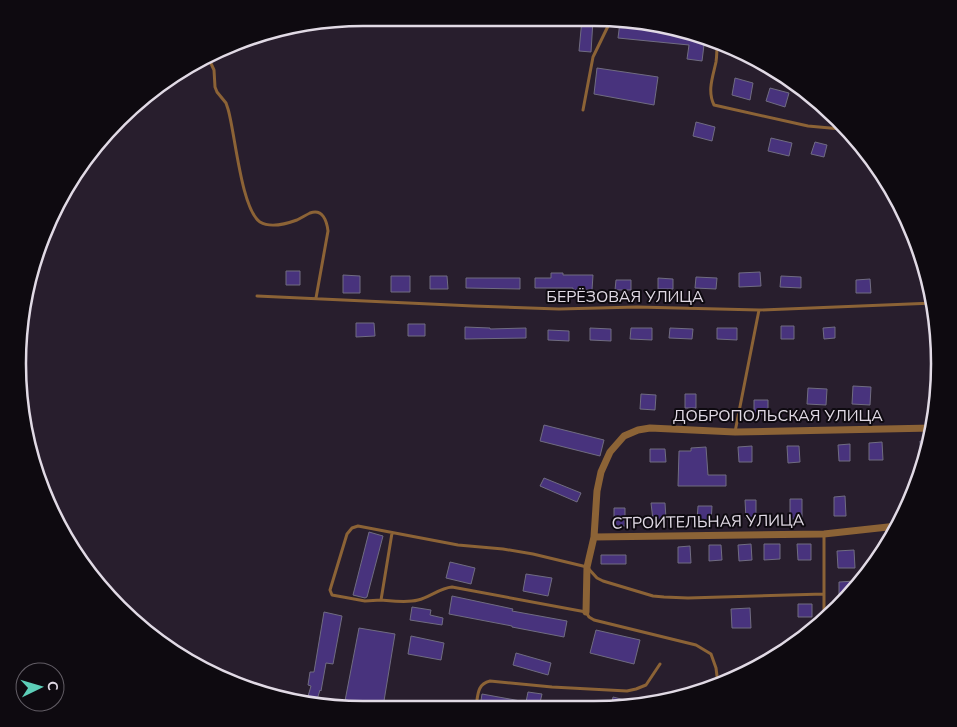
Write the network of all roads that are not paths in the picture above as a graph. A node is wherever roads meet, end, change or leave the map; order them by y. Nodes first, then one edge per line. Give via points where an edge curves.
1 (608, 27) edge
2 (717, 50) edge
3 (211, 63) edge
4 (583, 110) dead end
5 (835, 128) edge
6 (257, 296) dead end
7 (316, 298) junction
8 (925, 303) edge
9 (759, 310) junction
10 (924, 428) edge
11 (735, 432) junction
12 (889, 527) edge
13 (392, 533) junction
14 (824, 534) junction
15 (594, 537) junction
16 (587, 567) junction
17 (824, 594) junction
18 (381, 600) junction
19 (824, 610) edge
20 (586, 612) junction
21 (660, 664) dead end
22 (717, 677) edge
23 (477, 701) edge

1 - 4 lane via 593,57
2 - 5 lane via 710,90 714,105 808,126
3 - 7 lane via 215,87 228,109 246,195 256,218 271,225 296,220 313,212 324,217 328,232
6 - 7 lane, БЕРЁЗОВАЯ УЛИЦА
7 - 9 lane, БЕРЁЗОВАЯ УЛИЦА via 559,309
8 - 9 lane, БЕРЁЗОВАЯ УЛИЦА
9 - 11 lane
10 - 11 street, ДОБРОПОЛЬСКАЯ УЛИЦА
11 - 15 street, ДОБРОПОЛЬСКАЯ УЛИЦА via 650,428 624,436 610,452 601,472
12 - 14 street, СТРОИТЕЛЬНАЯ УЛИЦА
13 - 16 lane via 533,554
13 - 18 lane
13 - 18 lane via 358,526 352,528 347,534 330,590 334,596
14 - 15 street, СТРОИТЕЛЬНАЯ УЛИЦА
14 - 17 lane, СТРОИТЕЛЬНАЯ УЛИЦА
15 - 16 street
16 - 17 lane via 603,581 654,596
16 - 20 street
17 - 19 lane, СТРОИТЕЛЬНАЯ УЛИЦА
18 - 20 lane via 421,600 452,587
20 - 22 lane via 594,620 696,645 711,654
21 - 23 lane via 646,686 627,691 490,681 479,687

